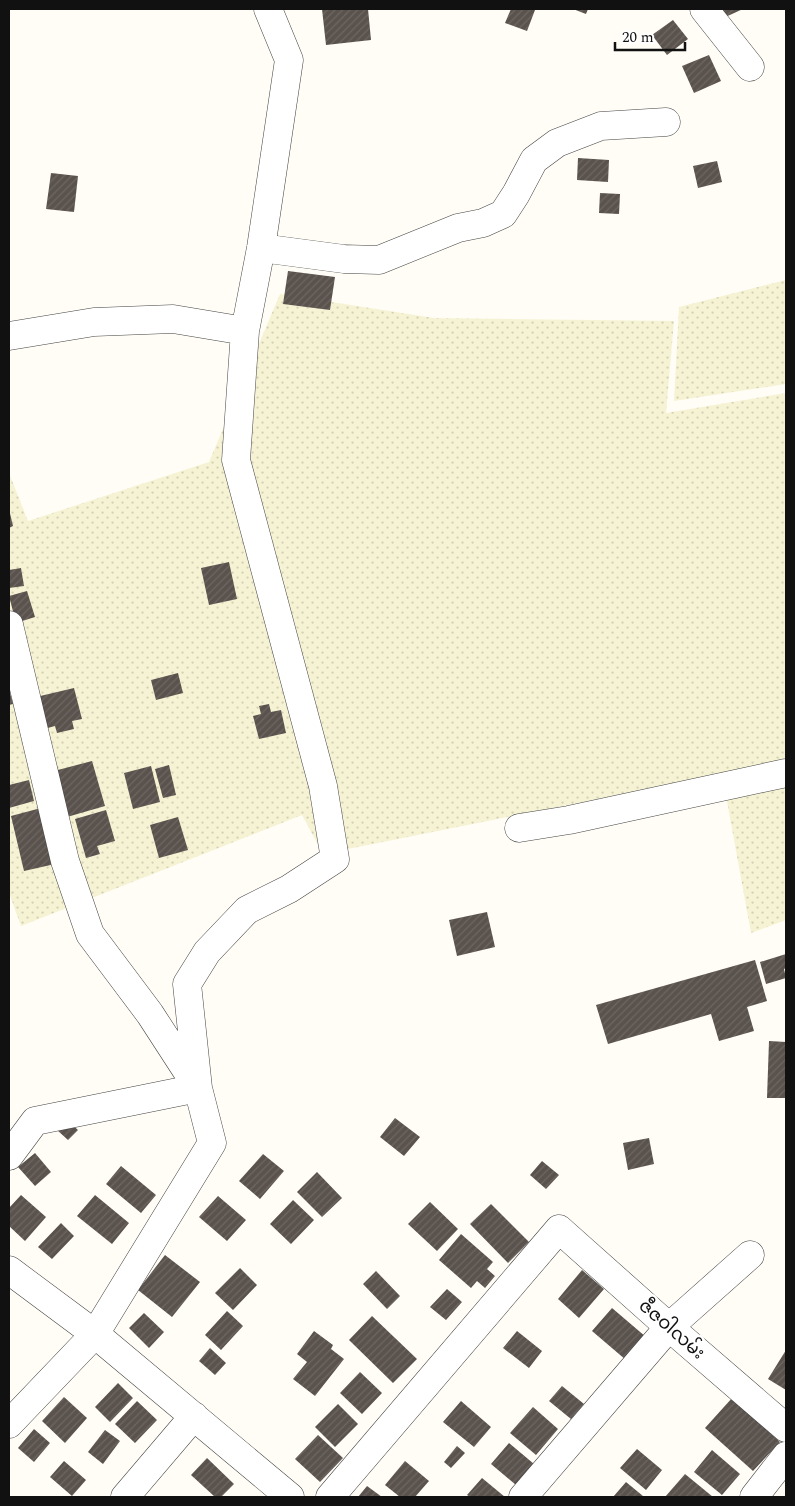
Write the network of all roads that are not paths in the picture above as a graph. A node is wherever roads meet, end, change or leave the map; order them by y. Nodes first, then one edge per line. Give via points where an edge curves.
1 (268, 9) edge
2 (704, 9) edge
3 (750, 67) dead end
4 (666, 122) dead end
5 (261, 248) junction
6 (245, 331) junction
7 (9, 336) edge
8 (9, 625) edge
9 (786, 774) edge
10 (519, 828) dead end
11 (198, 1088) junction
12 (9, 1156) edge
13 (750, 1255) dead end
14 (9, 1270) edge
15 (668, 1327) junction
16 (96, 1334) junction
17 (194, 1416) junction
18 (9, 1424) edge
19 (786, 1428) edge
20 (786, 1456) edge
21 (124, 1497) edge
22 (290, 1497) edge
23 (330, 1497) edge
24 (523, 1497) edge
25 (754, 1497) edge

1 - 5 street via 289,60
2 - 3 street
4 - 5 street via 601,126 557,143 534,160 503,214 484,223 458,228 379,260 344,259
5 - 6 street
6 - 7 street via 173,319 94,322
6 - 11 street via 236,460 323,786 335,859 289,889 248,910 207,952 187,984
8 - 11 street via 65,861 90,934 150,1014
9 - 10 street
11 - 12 street via 35,1121
11 - 16 street via 212,1143
13 - 15 street
14 - 16 street
15 - 19 street, ဇီဇဝါလမ်း
15 - 23 street, ဇီဇဝါလမ်း via 559,1229
15 - 24 street
16 - 17 street
16 - 18 street
17 - 21 street
17 - 22 street
20 - 25 street

